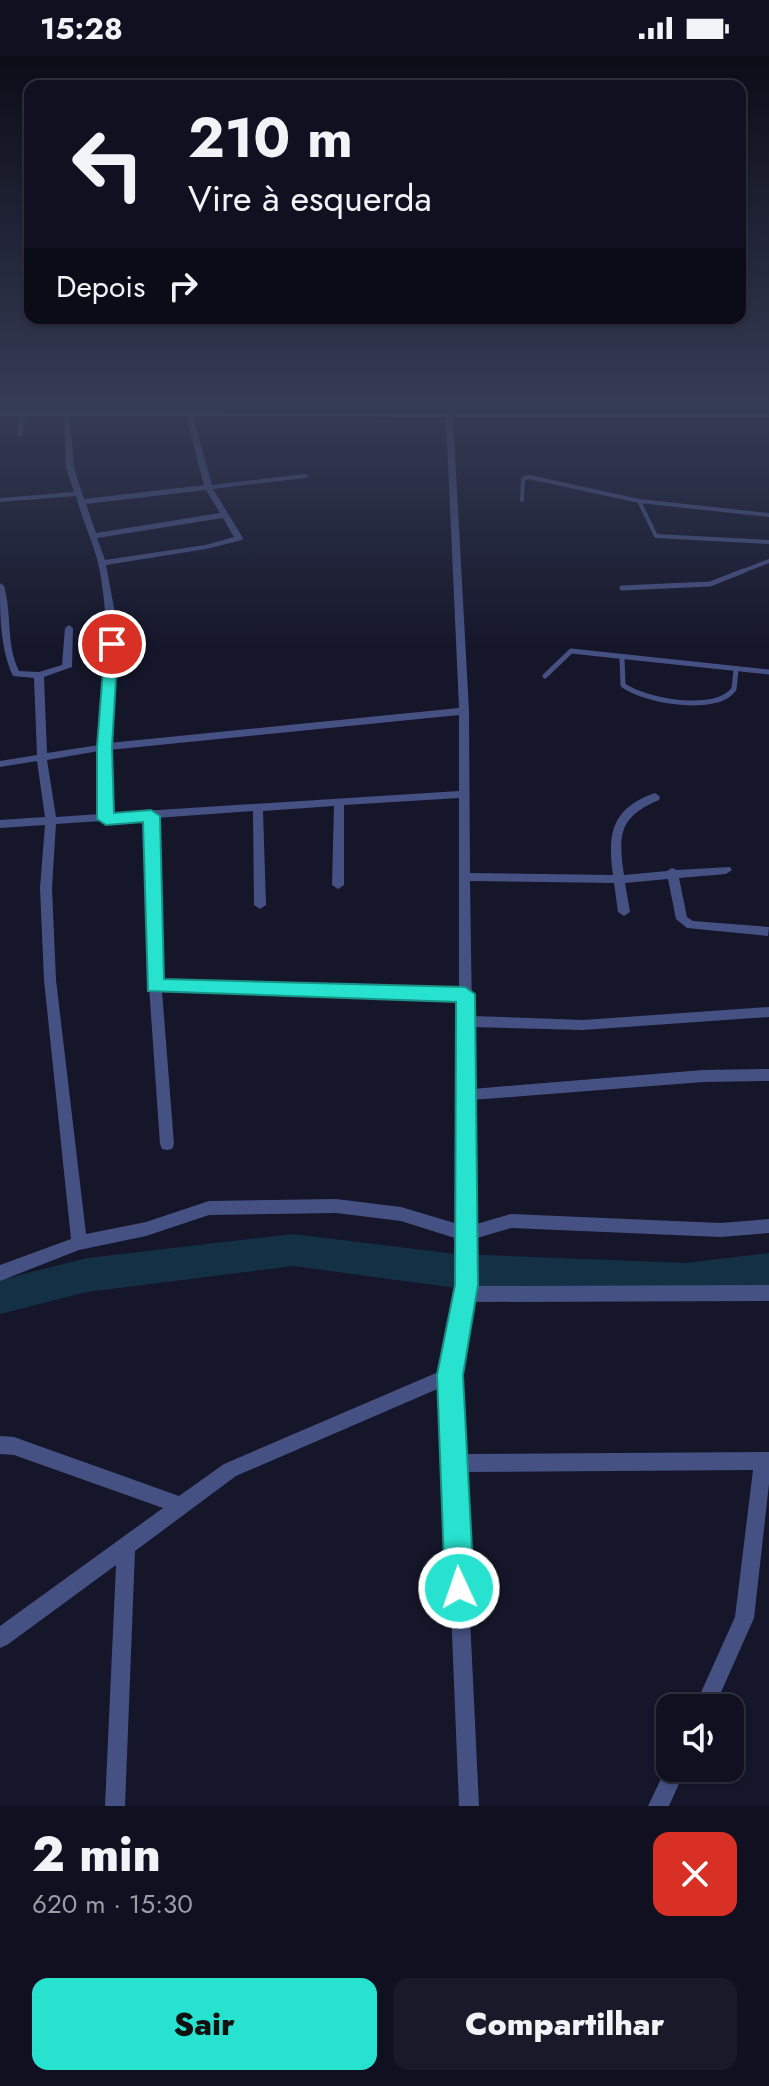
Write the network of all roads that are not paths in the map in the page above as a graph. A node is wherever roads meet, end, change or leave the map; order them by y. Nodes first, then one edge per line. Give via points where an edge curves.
1 (76, 486) edge
2 (208, 486) edge
3 (234, 486) edge
4 (453, 486) edge
5 (523, 486) edge
6 (569, 486) edge
7 (0, 488) edge
8 (209, 489) junction
9 (10, 498) junction
10 (79, 498) junction
11 (0, 500) edge
12 (522, 500) dead end
13 (639, 501) junction
14 (224, 515) junction
15 (769, 515) edge
16 (93, 536) junction
17 (769, 542) edge
18 (769, 561) edge
19 (102, 563) junction
20 (0, 586) edge
21 (622, 588) dead end
22 (69, 628) dead end
23 (622, 658) junction
24 (736, 670) junction
25 (769, 672) edge
26 (39, 675) junction
27 (545, 676) dead end
28 (464, 711) junction
29 (104, 747) junction
30 (42, 757) junction
31 (0, 764) edge
32 (464, 794) junction
33 (655, 797) dead end
34 (339, 803) junction
35 (258, 808) junction
36 (151, 816) junction
37 (106, 819) junction
38 (51, 822) junction
39 (0, 824) edge
40 (726, 870) dead end
41 (672, 872) junction
42 (465, 877) junction
43 (621, 879) junction
44 (338, 885) dead end
45 (260, 905) dead end
46 (624, 912) dead end
47 (768, 931) edge
48 (155, 986) junction
49 (465, 994) junction
50 (769, 1012) edge
51 (465, 1021) junction
52 (769, 1075) edge
53 (466, 1095) junction
54 (167, 1144) dead end
55 (769, 1226) edge
56 (466, 1234) junction
57 (79, 1243) junction
58 (0, 1273) edge
59 (466, 1289) junction
60 (769, 1293) edge
61 (450, 1375) junction
62 (0, 1445) edge
63 (766, 1461) edge
64 (454, 1463) junction
65 (181, 1506) junction
66 (126, 1546) junction
67 (0, 1638) edge
68 (710, 1694) edge
69 (669, 1782) edge
70 (115, 1806) edge
71 (469, 1806) edge
72 (658, 1806) edge

1 - 10 street
2 - 8 street
3 - 8 street
4 - 28 street
5 - 12 lane
6 - 13 lane
7 - 9 street
8 - 10 street
8 - 14 street
9 - 10 street
9 - 11 street
10 - 16 street
13 - 15 lane
13 - 17 lane via 656,536
14 - 16 street
14 - 19 street via 237,541
16 - 19 street
18 - 21 lane via 710,584
19 - 29 street via 112,628
20 - 26 street via 10,667 22,675
22 - 26 street via 67,667
23 - 24 lane
23 - 24 lane via 623,685 647,698 717,700 735,688
23 - 27 lane via 571,651
24 - 25 lane
26 - 30 street
28 - 29 street
28 - 32 street
29 - 30 street
29 - 37 street
30 - 31 street
30 - 38 street
32 - 34 street
32 - 42 street
33 - 43 street via 634,803 621,817 615,848
34 - 35 street
34 - 44 street
35 - 36 street
35 - 45 street
36 - 37 street
36 - 48 street
37 - 38 street
38 - 39 street
38 - 57 street via 46,888 50,980
40 - 41 street
41 - 43 street
41 - 47 street via 682,919 691,925
42 - 43 street
42 - 49 street
43 - 46 street
48 - 49 street
48 - 54 street
49 - 51 street
50 - 51 street via 583,1025
51 - 53 street
52 - 53 street
53 - 56 street
55 - 56 street via 721,1230 511,1221
56 - 57 street via 401,1214 273,1206 209,1208
56 - 59 street
57 - 58 street
59 - 60 street
59 - 61 street
61 - 64 street
61 - 65 street via 254,1457
62 - 65 street
63 - 64 street
63 - 68 street via 744,1618
64 - 71 street
65 - 66 street
66 - 67 street
66 - 70 street
69 - 72 street

